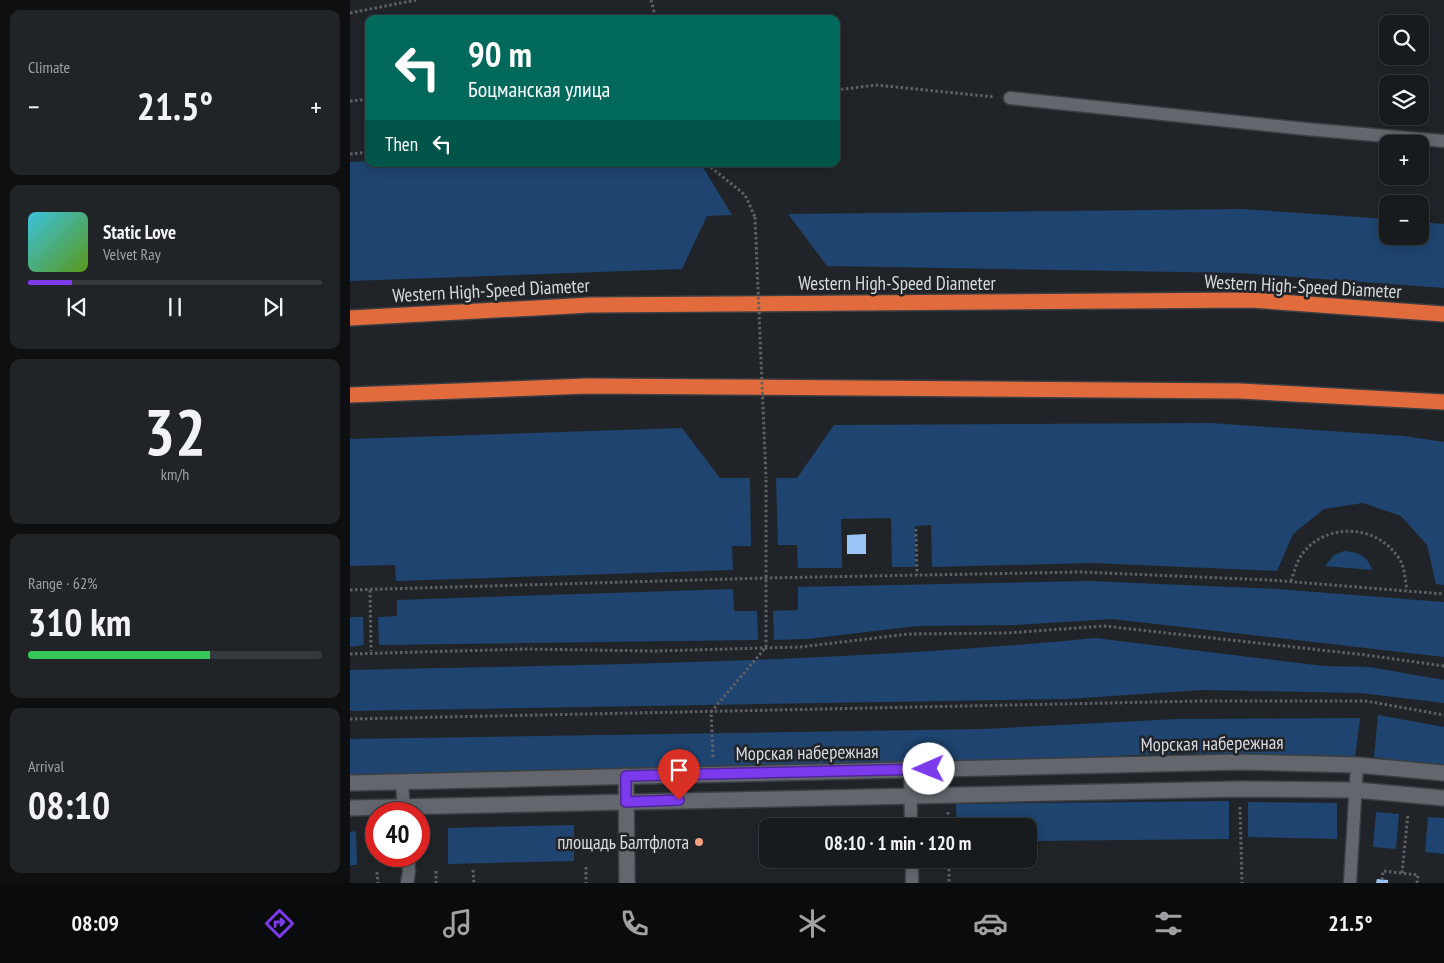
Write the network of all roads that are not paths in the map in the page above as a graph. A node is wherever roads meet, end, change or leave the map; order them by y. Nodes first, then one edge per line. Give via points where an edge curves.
1 (1010, 98) road end
2 (1444, 141) edge
3 (1444, 314) edge
4 (350, 318) edge
5 (350, 395) edge
6 (1444, 402) edge
7 (1357, 764) junction
8 (910, 769) junction
9 (1444, 773) edge
10 (626, 776) junction
11 (402, 781) junction
12 (350, 783) edge
13 (1356, 790) junction
14 (910, 795) junction
15 (1444, 798) edge
16 (403, 802) edge
17 (626, 802) junction
18 (350, 808) edge
19 (365, 809) edge
20 (430, 809) edge
21 (911, 818) edge
22 (912, 868) edge
23 (627, 883) edge
24 (912, 883) edge
25 (1350, 883) edge

1 - 2 lane
3 - 4 highway, Western High-Speed Diameter via 1251,300 590,305
5 - 6 highway via 587,386 1240,391
7 - 8 street, Морская набережная via 1241,762
7 - 9 street, Морская набережная
7 - 13 lane
8 - 10 street, Морская набережная
8 - 14 lane
10 - 11 street, Морская набережная
10 - 17 street
11 - 12 street, Морская набережная
11 - 16 lane
13 - 14 street via 1239,788
13 - 15 street
13 - 25 lane
14 - 17 street
14 - 21 lane
17 - 20 street
17 - 23 street
18 - 19 street
22 - 24 lane

